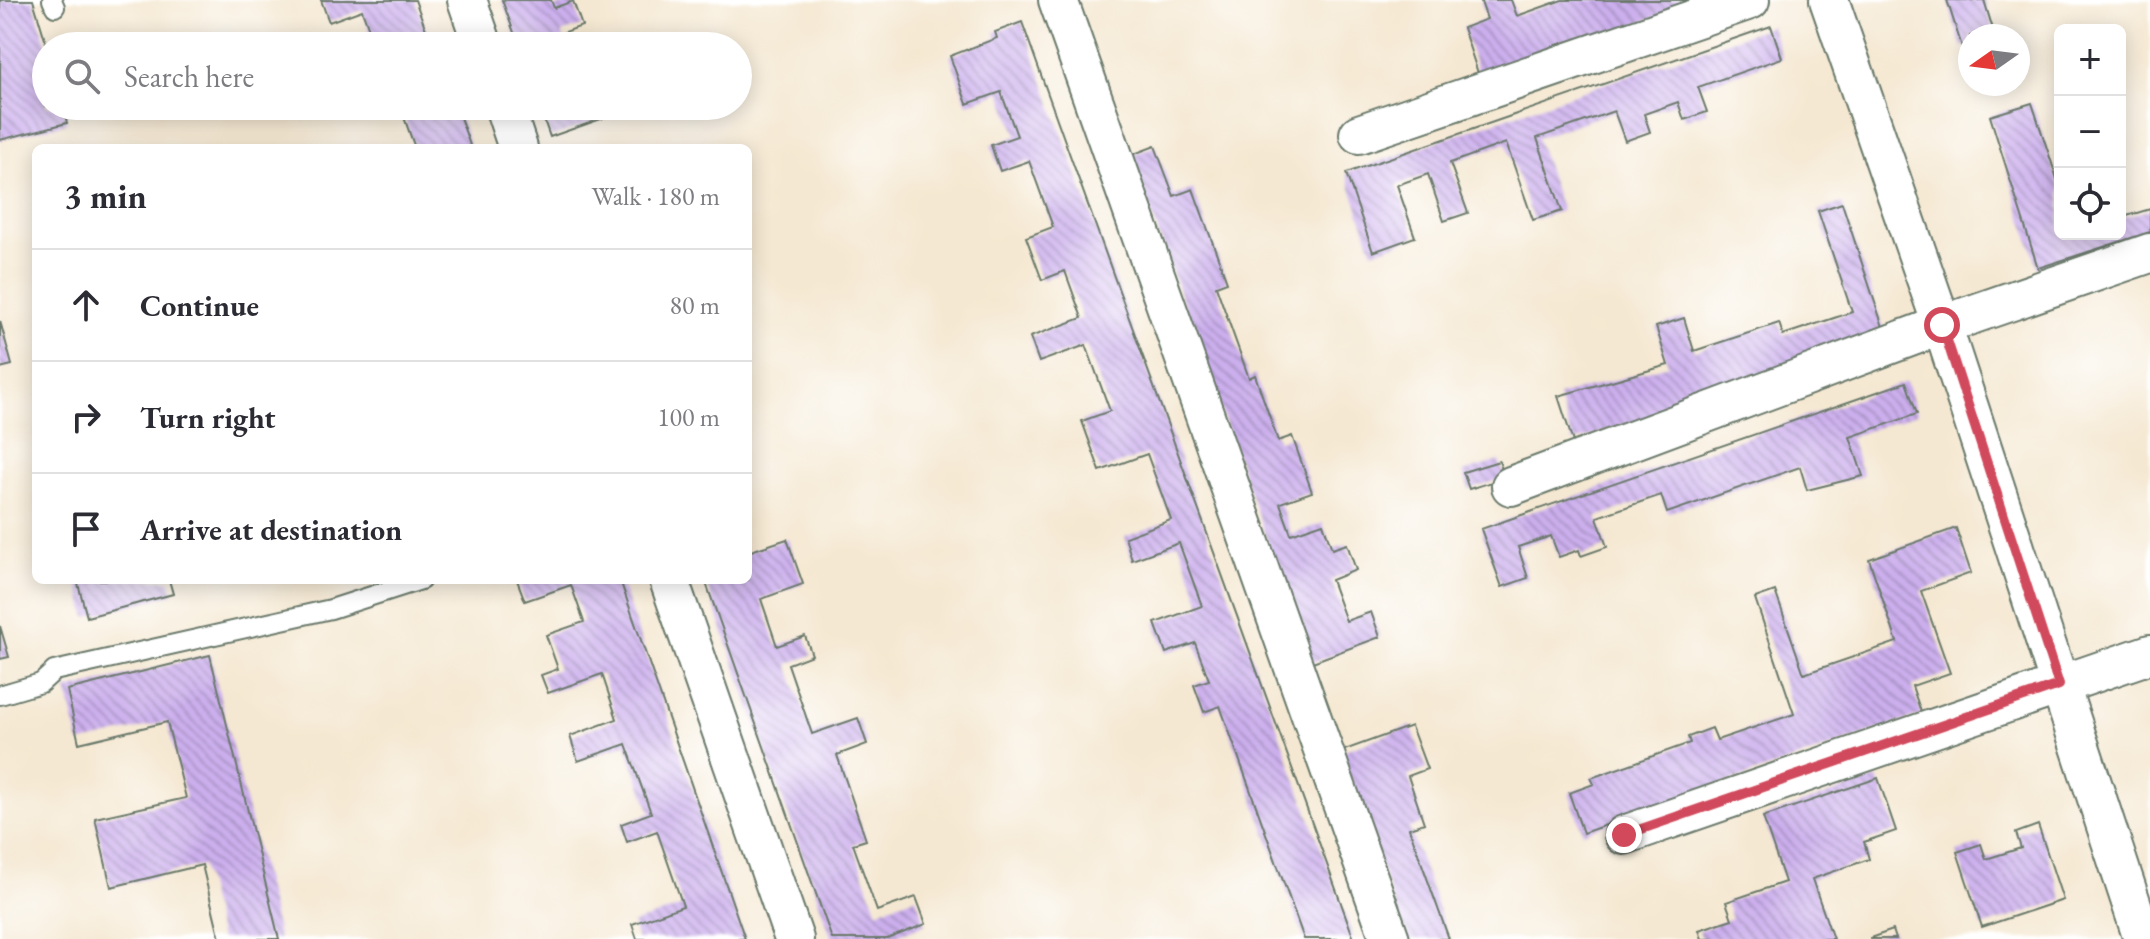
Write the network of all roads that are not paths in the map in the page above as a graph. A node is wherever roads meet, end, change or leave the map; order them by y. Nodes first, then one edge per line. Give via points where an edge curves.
1 (467, 0) edge
2 (1058, 0) edge
3 (1750, 0) edge
4 (1829, 0) edge
5 (478, 32) edge
6 (509, 120) edge
7 (1359, 134) dead end
8 (517, 144) edge
9 (2150, 253) edge
10 (1942, 325) junction
11 (1511, 486) dead end
12 (409, 584) edge
13 (670, 584) edge
14 (2150, 654) edge
15 (2059, 685) junction
16 (0, 695) edge
17 (1624, 835) dead end
18 (794, 939) edge
19 (1390, 939) edge
20 (2143, 939) edge

1 - 5 street
2 - 19 street
3 - 7 street
4 - 10 street
6 - 8 street
9 - 10 street
10 - 11 street
10 - 15 street
12 - 16 lane via 331,609 54,671 41,683
13 - 18 street
14 - 15 street
15 - 17 street
15 - 20 street

